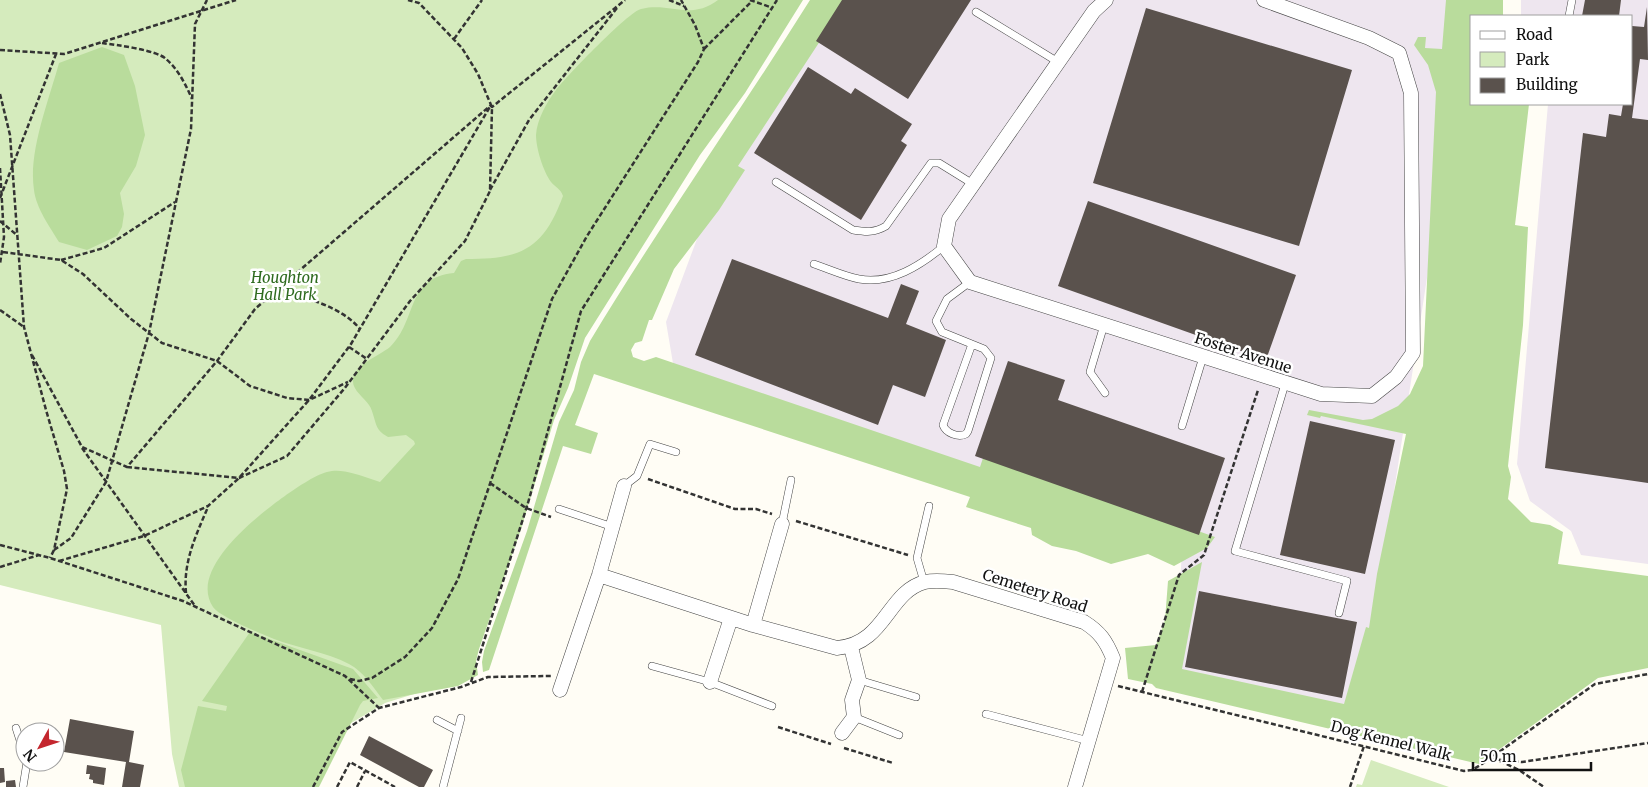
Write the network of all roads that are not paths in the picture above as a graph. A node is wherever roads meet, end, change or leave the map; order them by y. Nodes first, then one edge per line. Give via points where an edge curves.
1 (1106, 0) edge
2 (1264, 0) edge
3 (1572, 0) edge
4 (1286, 3) edge
5 (976, 12) dead end
6 (1569, 15) edge
7 (1058, 62) junction
8 (776, 182) dead end
9 (973, 184) junction
10 (944, 246) junction
11 (814, 264) dead end
12 (970, 282) junction
13 (1104, 325) junction
14 (972, 344) junction
15 (1203, 357) junction
16 (1285, 384) junction
17 (1105, 393) dead end
18 (1182, 426) dead end
19 (676, 452) dead end
20 (791, 480) dead end
21 (624, 486) joint
22 (928, 506) dead end
23 (559, 509) dead end
24 (782, 524) joint
25 (612, 527) junction
26 (599, 575) junction
27 (924, 582) junction
28 (1339, 613) dead end
29 (731, 618) junction
30 (753, 625) junction
31 (851, 646) junction
32 (652, 666) dead end
33 (859, 680) junction
34 (710, 682) junction
35 (560, 690) dead end
36 (916, 697) dead end
37 (772, 706) dead end
38 (986, 714) dead end
39 (854, 717) junction
40 (461, 718) dead end
41 (437, 720) dead end
42 (458, 731) junction
43 (842, 733) dead end
44 (900, 735) dead end
45 (1089, 741) junction
46 (25, 772) edge
47 (22, 787) edge
48 (443, 787) edge
49 (1075, 787) edge

1 - 7 street via 1094,11
2 - 4 street, Foster Avenue
3 - 6 lane
4 - 16 street, Foster Avenue via 1400,53 1411,93 1413,354 1396,376 1372,396 1321,394
5 - 7 lane
7 - 9 street
8 - 9 lane via 853,230 866,233 886,226 931,163 939,163
9 - 10 street via 949,219
10 - 11 lane via 911,269 873,280 859,279
10 - 12 street
12 - 13 street, Foster Avenue
12 - 14 lane via 947,299 936,321 942,332
13 - 15 street, Foster Avenue
13 - 17 lane via 1090,372
14 - 14 lane via 987,350 992,358 968,431 958,436 946,431 943,425
15 - 16 street, Foster Avenue
15 - 18 lane
16 - 28 lane via 1235,551 1347,581
19 - 21 lane via 650,444 637,476
20 - 24 lane
21 - 25 street
22 - 27 lane via 917,558
23 - 25 lane
24 - 30 street
25 - 26 street
26 - 29 street
26 - 35 street
27 - 31 street via 907,592 881,625
27 - 45 street, Cemetery Road via 953,582 1084,622 1096,630 1106,640 1113,658
29 - 30 street
29 - 34 street
30 - 31 street via 823,646
31 - 33 street
32 - 34 lane
33 - 36 lane
33 - 39 street via 852,700
34 - 37 lane
38 - 45 lane
39 - 43 street
39 - 44 lane
40 - 42 lane
41 - 42 lane
42 - 48 lane
45 - 49 street, Cemetery Road
46 - 47 lane

